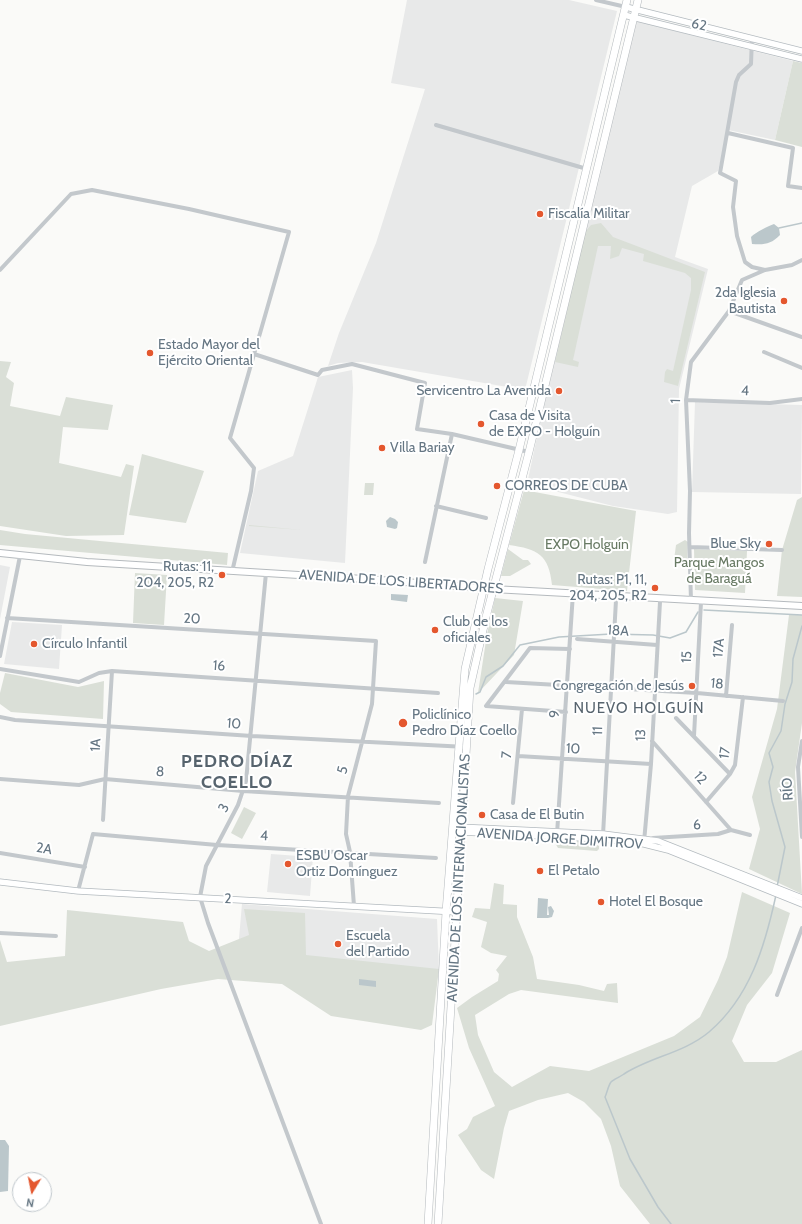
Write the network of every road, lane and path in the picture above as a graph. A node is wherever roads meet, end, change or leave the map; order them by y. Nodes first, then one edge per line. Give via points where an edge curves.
1 (596, 0) edge
2 (638, 0) edge
3 (626, 7) edge
4 (635, 13) junction
5 (752, 38) junction
6 (753, 46) junction
7 (802, 51) edge
8 (802, 59) edge
9 (436, 124) dead end
10 (728, 133) junction
11 (587, 169) junction
12 (802, 188) edge
13 (802, 260) edge
14 (0, 270) edge
15 (765, 270) junction
16 (729, 311) junction
17 (802, 337) edge
18 (764, 352) dead end
19 (254, 354) junction
20 (802, 368) edge
21 (802, 399) edge
22 (686, 400) junction
23 (452, 434) junction
24 (519, 450) junction
25 (528, 452) junction
26 (436, 506) junction
27 (486, 518) dead end
28 (690, 547) junction
29 (782, 550) dead end
30 (0, 553) edge
31 (20, 556) junction
32 (425, 562) dead end
33 (232, 572) junction
34 (266, 573) junction
35 (483, 588) junction
36 (493, 589) junction
37 (573, 593) junction
38 (616, 600) dead end
39 (691, 601) junction
40 (660, 602) dead end
41 (701, 602) junction
42 (802, 606) edge
43 (8, 618) junction
44 (732, 626) dead end
45 (260, 633) junction
46 (577, 640) dead end
47 (376, 641) joint
48 (614, 642) junction
49 (657, 645) junction
50 (570, 649) junction
51 (0, 656) edge
52 (0, 669) edge
53 (112, 671) junction
54 (256, 680) junction
55 (506, 682) junction
56 (568, 686) junction
57 (373, 688) junction
58 (611, 688) junction
59 (654, 690) junction
60 (438, 692) dead end
61 (697, 693) junction
62 (726, 696) junction
63 (743, 697) junction
64 (783, 700) dead end
65 (522, 709) junction
66 (566, 712) junction
67 (0, 717) edge
68 (676, 718) dead end
69 (108, 727) junction
70 (252, 736) junction
71 (694, 736) junction
72 (652, 741) junction
73 (802, 741) edge
74 (362, 742) junction
75 (458, 747) junction
76 (467, 748) junction
77 (518, 756) junction
78 (563, 759) junction
79 (607, 762) junction
80 (651, 764) junction
81 (730, 774) junction
82 (0, 779) edge
83 (105, 779) junction
84 (243, 791) junction
85 (348, 796) junction
86 (706, 802) junction
87 (439, 803) dead end
88 (513, 803) dead end
89 (801, 812) edge
90 (103, 820) dead end
91 (453, 828) junction
92 (462, 829) junction
93 (731, 830) junction
94 (557, 834) junction
95 (750, 834) dead end
96 (602, 836) junction
97 (802, 837) edge
98 (644, 842) junction
99 (217, 845) junction
100 (350, 852) junction
101 (0, 853) edge
102 (436, 858) dead end
103 (85, 867) junction
104 (0, 882) edge
105 (78, 891) junction
106 (782, 893) junction
107 (200, 897) junction
108 (802, 898) edge
109 (802, 904) edge
110 (354, 906) junction
111 (446, 912) junction
112 (456, 912) junction
113 (802, 928) edge
114 (0, 933) edge
115 (56, 936) dead end
116 (777, 995) dead end
117 (321, 1224) edge
118 (428, 1224) edge
119 (438, 1224) edge

1 - 3 street, 62
2 - 4 highway, AVENIDA DE LOS INTERNACIONALISTAS
3 - 4 street, 62
3 - 11 highway, AVENIDA DE LOS INTERNACIONALISTAS
4 - 5 street, 62
4 - 6 street, 62
4 - 25 highway, AVENIDA DE LOS INTERNACIONALISTAS
5 - 6 street
5 - 7 street, 62
6 - 8 street, 62
6 - 10 street via 752,64 736,82
9 - 11 street
10 - 12 street via 793,148 788,186
10 - 15 street via 720,174 736,180 733,207 737,236 745,262 752,267
11 - 24 highway, AVENIDA DE LOS INTERNACIONALISTAS
13 - 15 street, 1 via 792,265
14 - 19 street via 71,194 92,190 289,232
15 - 16 street, 1 via 742,280
16 - 17 street
16 - 22 street, 1 via 691,362
18 - 20 street
19 - 23 street via 318,375 322,370 352,364 425,383 417,429
19 - 33 street via 230,438 254,468
21 - 22 street, 4 via 770,403
22 - 28 street, 1
23 - 24 street
23 - 26 street
24 - 25 street
24 - 35 highway, AVENIDA DE LOS INTERNACIONALISTAS
25 - 36 highway, AVENIDA DE LOS INTERNACIONALISTAS
26 - 27 street
26 - 32 street
28 - 29 street
28 - 39 street, 1
30 - 31 main road, AVENIDA DE LOS LIBERTADORES
31 - 33 main road, AVENIDA DE LOS LIBERTADORES
31 - 43 street
33 - 34 main road, AVENIDA DE LOS LIBERTADORES
34 - 35 main road, AVENIDA DE LOS LIBERTADORES
34 - 45 street, 3
35 - 36 main road, AVENIDA DE LOS LIBERTADORES
35 - 75 highway, AVENIDA DE LOS INTERNACIONALISTAS via 465,669
36 - 37 main road, AVENIDA DE LOS LIBERTADORES
36 - 76 highway, AVENIDA DE LOS INTERNACIONALISTAS via 470,688
37 - 39 main road, AVENIDA DE LOS LIBERTADORES
37 - 50 street, 9
38 - 48 street, 11
39 - 41 main road, AVENIDA DE LOS LIBERTADORES
40 - 49 street, 13
41 - 42 main road, AVENIDA DE LOS LIBERTADORES
41 - 61 street, 15
43 - 45 street, 20
43 - 51 street
44 - 62 street, 17A
45 - 47 street, 20
45 - 54 street, 3
46 - 48 street, 18A
47 - 57 street, 5
48 - 49 street, 18A
48 - 58 street, 11
49 - 59 street, 13
50 - 55 street via 529,649
50 - 56 street, 9
52 - 53 street, 16 via 79,682 99,673
53 - 54 street, 16
53 - 69 street, 1A
54 - 57 street, 16
54 - 70 street, 3
55 - 56 street, 18
55 - 65 street via 486,706
56 - 58 street, 18
56 - 66 street, 9
57 - 60 street, 16
57 - 74 street, 5 via 372,704
58 - 59 street, 18
58 - 79 street, 11
59 - 61 street, 18
59 - 72 street, 13
61 - 62 street, 18
61 - 71 street, 15
62 - 63 street, 18
63 - 64 street, 18
63 - 81 street, 17 via 736,762
65 - 66 street
65 - 77 street, 7
66 - 78 street, 9
67 - 69 street, 10
68 - 71 street
69 - 70 street, 10
69 - 83 street, 1A
70 - 74 street, 10
70 - 84 street, 3
71 - 81 street
72 - 80 street, 13
72 - 86 street, 12
73 - 89 street, RÍO via 798,767
74 - 75 street, 10
74 - 85 street, 5
75 - 76 street, 10
75 - 91 highway, AVENIDA DE LOS INTERNACIONALISTAS
76 - 92 highway, AVENIDA DE LOS INTERNACIONALISTAS
77 - 78 street, 10
77 - 88 street, 7
78 - 79 street, 10
78 - 94 street, 9
79 - 80 street, 10
79 - 96 street, 11
80 - 98 street, 13
81 - 86 street, 17
82 - 83 street, 8 via 79,785
83 - 84 street, 8
83 - 90 street, 1A
84 - 85 street, 8
84 - 99 street, 3
85 - 87 street, 8
85 - 100 street, 5 via 346,834
86 - 93 street, 12
89 - 97 street, RÍO
91 - 92 street, AVENIDA JORGE DIMITROV
91 - 111 highway, AVENIDA DE LOS INTERNACIONALISTAS
92 - 94 street, AVENIDA JORGE DIMITROV
92 - 112 highway, AVENIDA DE LOS INTERNACIONALISTAS
93 - 95 street, 6
93 - 98 street, 6 via 718,834
94 - 96 street, AVENIDA JORGE DIMITROV
96 - 98 street, AVENIDA JORGE DIMITROV
98 - 106 street, AVENIDA JORGE DIMITROV via 669,845
99 - 100 street, 4
99 - 103 street, 4 via 92,834
99 - 107 street, 3 via 206,866
100 - 102 street, 4
100 - 110 street, 5
101 - 103 street, 2A
103 - 105 street
104 - 105 street, 2
105 - 107 street, 2
106 - 108 street, AVENIDA JORGE DIMITROV
106 - 109 street, AVENIDA JORGE DIMITROV
107 - 110 street, 2
107 - 117 street
110 - 111 street, 2
111 - 112 street, 2
111 - 118 highway, AVENIDA DE LOS INTERNACIONALISTAS
112 - 119 highway, AVENIDA DE LOS INTERNACIONALISTAS
113 - 116 street
114 - 115 street

